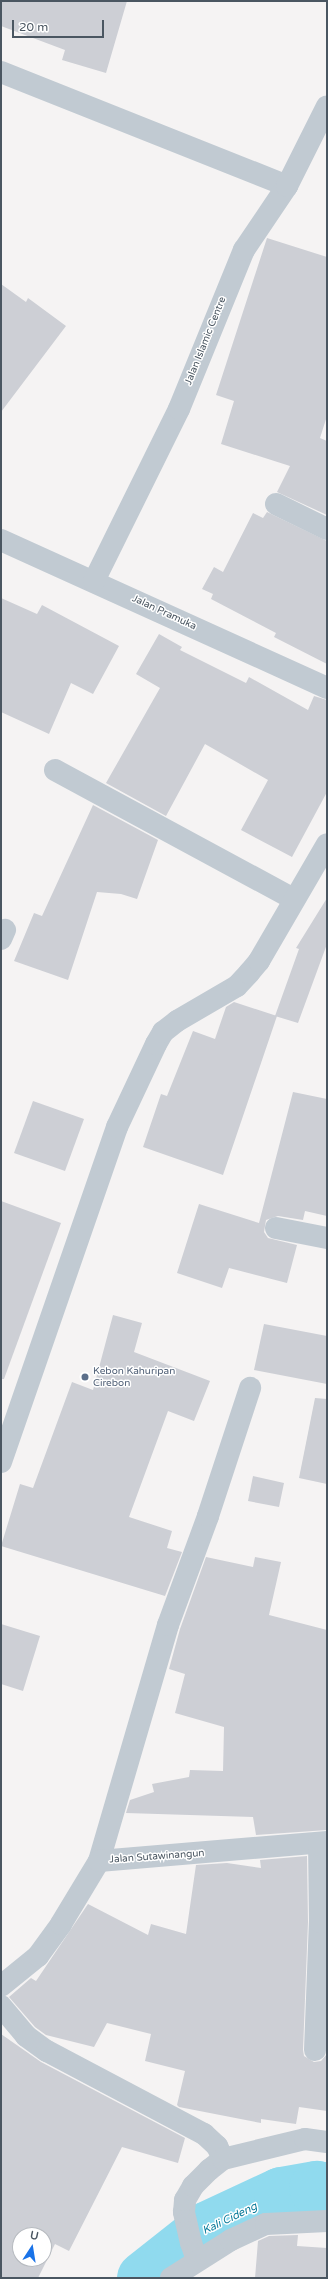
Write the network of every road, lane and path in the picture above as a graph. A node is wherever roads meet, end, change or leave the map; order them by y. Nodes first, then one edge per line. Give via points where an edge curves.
1 (1, 72) edge
2 (327, 106) edge
3 (287, 186) junction
4 (276, 504) dead end
5 (327, 529) edge
6 (1, 540) edge
7 (94, 581) junction
8 (327, 688) edge
9 (55, 770) dead end
10 (327, 844) edge
11 (294, 899) junction
12 (276, 1228) dead end
13 (327, 1238) edge
14 (250, 1388) dead end
15 (1, 1462) edge
16 (323, 1843) edge
17 (99, 1861) junction
18 (1, 1986) edge
19 (1, 2006) edge
20 (315, 2050) dead end
21 (327, 2142) edge
22 (223, 2159) junction
23 (327, 2221) edge
24 (194, 2251) junction
25 (171, 2278) edge

1 - 3 street
2 - 3 street, Jalan Islamic Centre
3 - 7 street, Jalan Islamic Centre via 244,250 178,409
4 - 5 street
6 - 7 street, Jalan Pramuka
7 - 8 street, Jalan Pramuka
9 - 11 street
10 - 11 street
11 - 15 street via 259,961 237,986 177,1021 163,1032 156,1044 117,1127
12 - 13 street
14 - 17 street via 208,1516 168,1625
16 - 17 street, Jalan Sutawinangun
16 - 20 street
17 - 18 street, Jalan Sutawinangun via 61,1924 38,1956
19 - 22 street via 26,2036 47,2051 204,2134 217,2146
21 - 22 street via 305,2139
22 - 24 street via 189,2192 185,2200 184,2212
23 - 24 street via 266,2224
24 - 25 street

